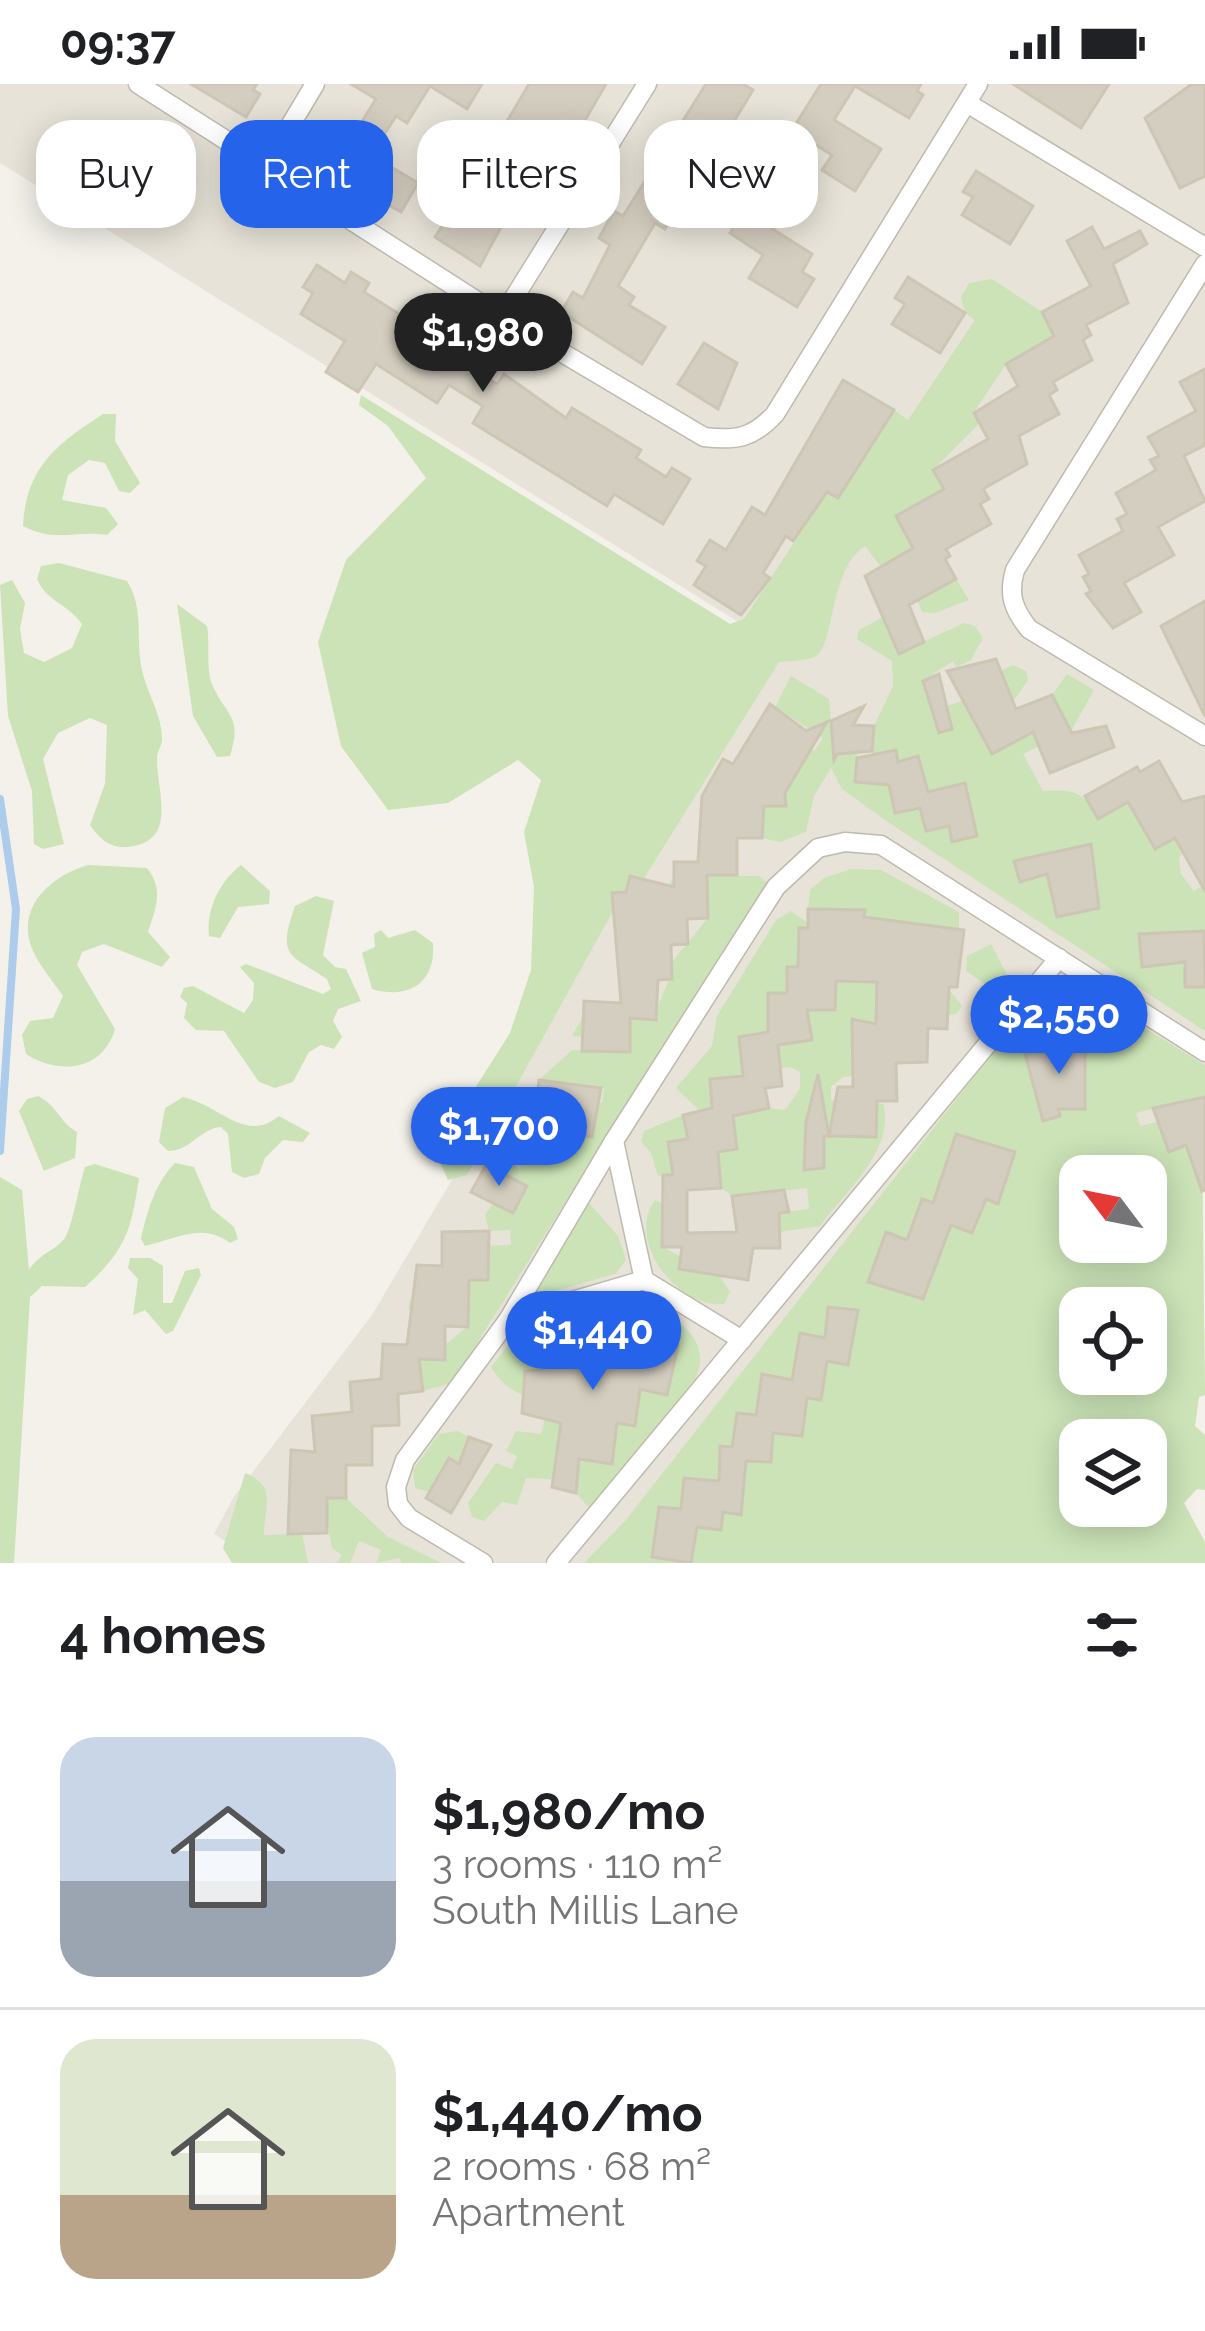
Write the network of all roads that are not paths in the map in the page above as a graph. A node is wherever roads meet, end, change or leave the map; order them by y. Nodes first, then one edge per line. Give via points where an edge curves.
1 (138, 84) edge
2 (315, 84) edge
3 (647, 84) edge
4 (978, 84) edge
5 (967, 103) junction
6 (293, 120) edge
7 (220, 137) edge
8 (363, 228) edge
9 (1205, 248) edge
10 (1205, 264) edge
11 (502, 317) junction
12 (1205, 736) edge
13 (1060, 958) junction
14 (1205, 1052) edge
15 (614, 1142) junction
16 (644, 1280) junction
17 (508, 1320) junction
18 (742, 1340) junction
19 (483, 1563) edge
20 (556, 1563) edge

1 - 7 street
2 - 6 street
3 - 11 street
4 - 5 street
5 - 9 street
5 - 11 street via 759,431 734,441 704,437
8 - 11 street
10 - 12 street via 1015,570 1011,601 1029,629
13 - 14 street
13 - 15 street via 881,845 818,848 776,887
13 - 18 street
15 - 16 street
15 - 17 street
16 - 17 street
16 - 18 street
17 - 19 street via 405,1460 396,1486 409,1518
18 - 20 street

